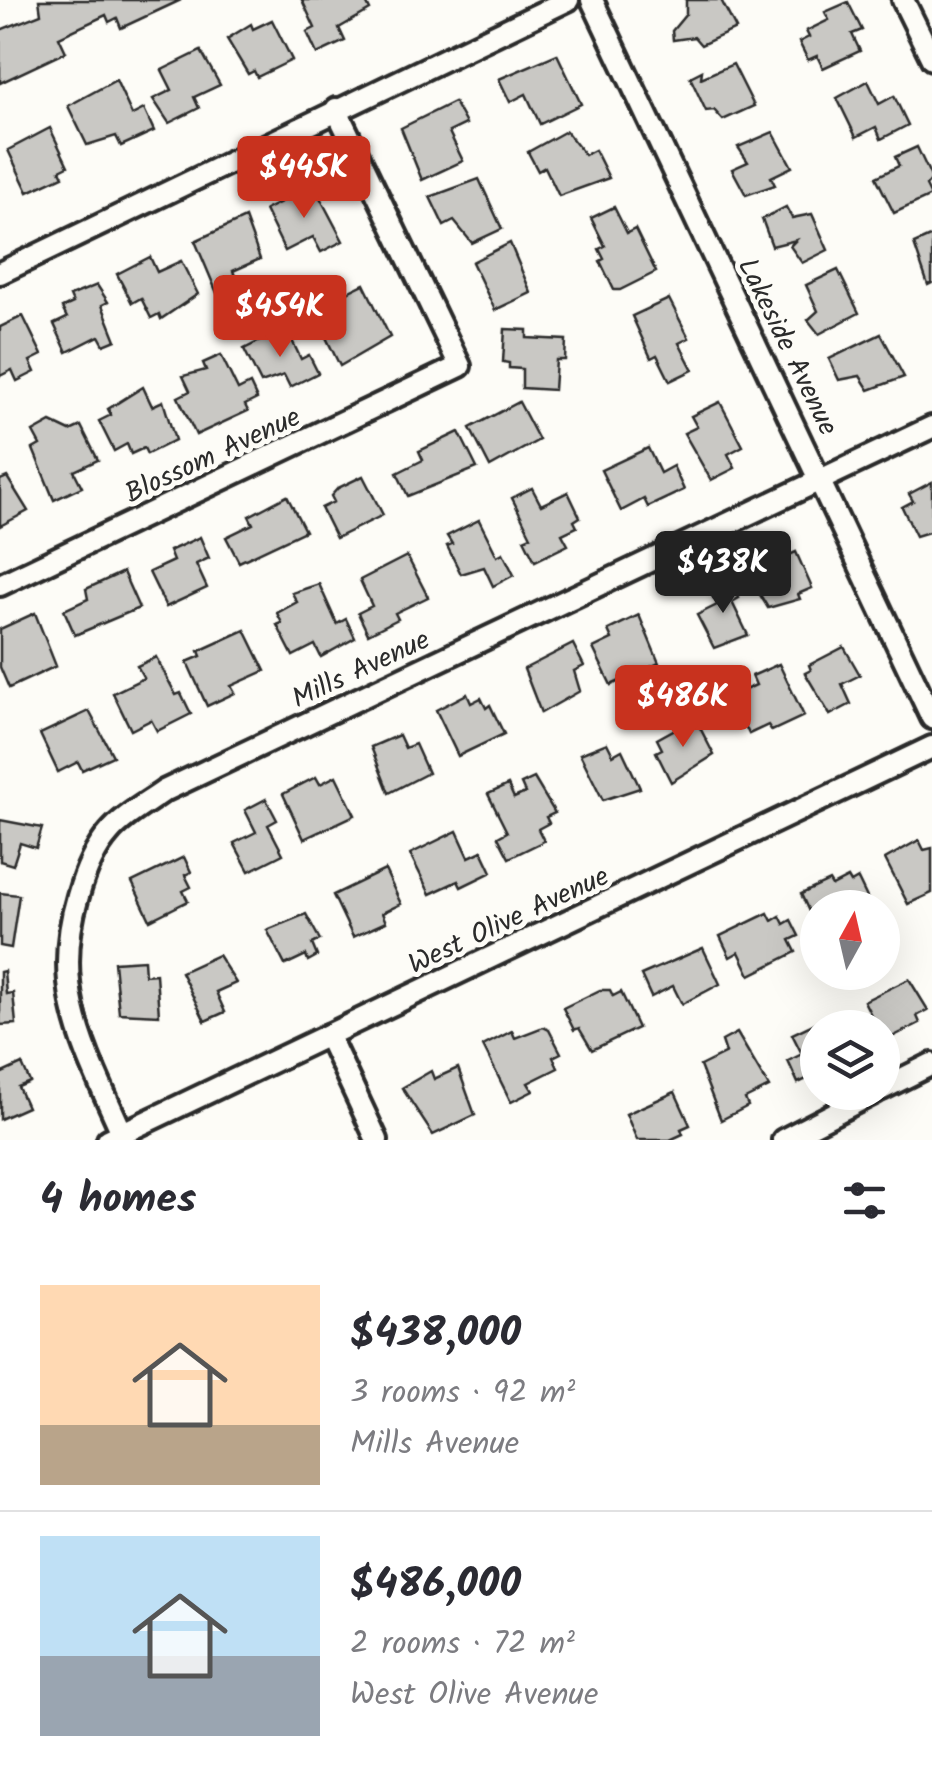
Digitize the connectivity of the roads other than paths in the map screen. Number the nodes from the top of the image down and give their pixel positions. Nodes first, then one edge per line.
1 (568, 0) edge
2 (592, 0) edge
3 (904, 0) edge
4 (932, 59) edge
5 (336, 109) junction
6 (0, 272) edge
7 (932, 427) edge
8 (822, 480) junction
9 (0, 585) edge
10 (932, 718) edge
11 (932, 747) edge
12 (328, 1035) junction
13 (932, 1064) edge
14 (900, 1080) edge
15 (841, 1110) edge
16 (115, 1136) edge
17 (376, 1138) edge
18 (782, 1140) edge

1 - 5 street
2 - 8 street, Lakeside Avenue
3 - 4 street
5 - 6 street
5 - 9 street, Blossom Avenue
7 - 8 street, Mills Avenue
8 - 10 street, Lakeside Avenue
8 - 16 street, Mills Avenue
11 - 12 street, West Olive Avenue
12 - 16 street, West Olive Avenue
12 - 17 street
13 - 14 street
15 - 18 street

